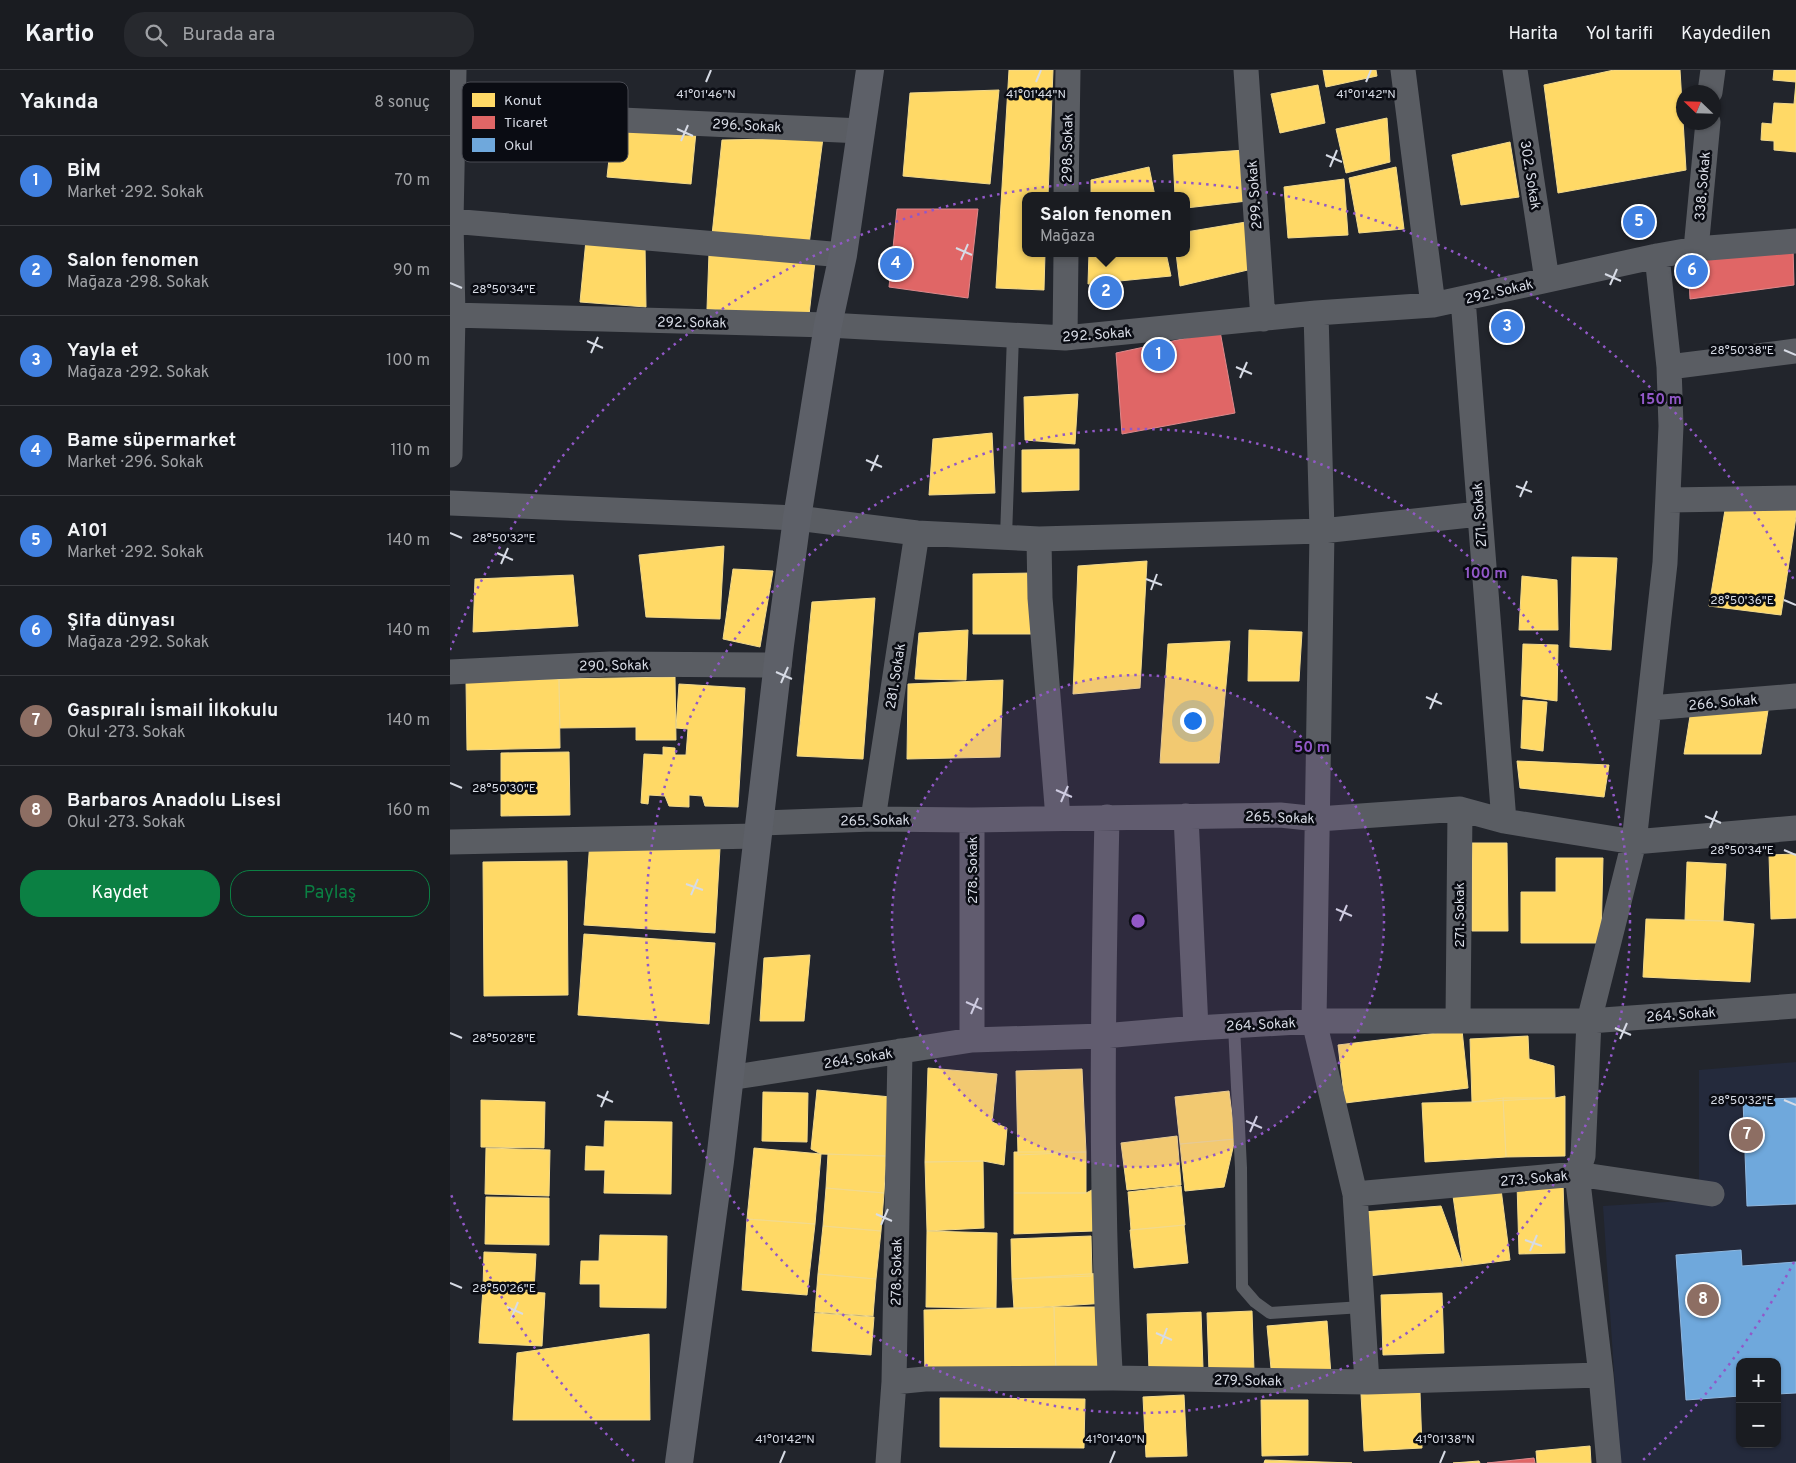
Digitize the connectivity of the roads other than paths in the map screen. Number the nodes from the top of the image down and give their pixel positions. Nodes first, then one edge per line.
1 (454, 70) edge
2 (870, 70) edge
3 (1068, 70) edge
4 (1246, 70) edge
5 (1403, 70) edge
6 (1515, 70) edge
7 (1712, 70) edge
8 (1711, 85) edge
9 (452, 112) edge
10 (628, 120) edge
11 (1707, 130) edge
12 (862, 131) junction
13 (1066, 192) edge
14 (451, 221) edge
15 (1796, 242) edge
16 (1696, 249) junction
17 (843, 255) junction
18 (1657, 256) junction
19 (1066, 257) edge
20 (1547, 280) junction
21 (1463, 299) junction
22 (1433, 306) junction
23 (1316, 314) junction
24 (452, 316) edge
25 (1263, 320) junction
26 (828, 325) junction
27 (1013, 335) junction
28 (1065, 338) junction
29 (1796, 351) edge
30 (1669, 367) junction
31 (450, 455) edge
32 (1796, 498) edge
33 (1668, 500) junction
34 (450, 503) edge
35 (1479, 514) junction
36 (797, 518) junction
37 (1322, 531) junction
38 (917, 533) junction
39 (1006, 538) junction
40 (1039, 539) junction
41 (778, 665) junction
42 (450, 672) edge
43 (1796, 696) edge
44 (1650, 708) junction
45 (1460, 810) junction
46 (1796, 814) edge
47 (1186, 816) junction
48 (1107, 817) junction
49 (1058, 818) junction
50 (872, 819) junction
51 (1318, 819) junction
52 (972, 820) junction
53 (1504, 821) junction
54 (1796, 828) edge
55 (759, 830) junction
56 (450, 842) edge
57 (1634, 842) junction
58 (1796, 1006) edge
59 (1314, 1021) junction
60 (1458, 1021) junction
61 (1589, 1021) junction
62 (1234, 1026) junction
63 (1196, 1028) junction
64 (1103, 1036) junction
65 (972, 1040) junction
66 (900, 1051) junction
67 (729, 1078) junction
68 (1577, 1174) junction
69 (1355, 1194) junction
70 (1712, 1194) dead end
71 (1362, 1307) junction
72 (1601, 1375) junction
73 (1113, 1378) junction
74 (894, 1382) junction
75 (1367, 1382) junction
76 (679, 1463) edge
77 (888, 1463) edge
78 (1609, 1463) edge

1 - 9 street
2 - 12 street
3 - 13 street, 298. Sokak
4 - 25 street, 299. Sokak
5 - 22 street
6 - 20 street, 302. Sokak
7 - 8 street
9 - 14 street
10 - 12 street, 296. Sokak
11 - 16 street, 338. Sokak
12 - 17 street
14 - 17 street
14 - 24 street
15 - 16 street, 292. Sokak
16 - 18 street, 292. Sokak
17 - 26 street
18 - 20 street, 292. Sokak
18 - 30 street
19 - 28 street
20 - 21 street, 292. Sokak
21 - 22 street, 292. Sokak
21 - 35 street, 271. Sokak
22 - 23 street, 292. Sokak
23 - 25 street, 292. Sokak
23 - 37 street
24 - 26 street, 292. Sokak
24 - 31 street
25 - 28 street, 292. Sokak
26 - 27 street, 292. Sokak
26 - 36 street
27 - 28 street, 292. Sokak
27 - 39 lane
29 - 30 street
30 - 33 street
32 - 33 street
33 - 44 street
34 - 36 street
35 - 37 street
35 - 53 street, 271. Sokak
36 - 38 street
36 - 41 street
37 - 40 street
37 - 51 street
38 - 39 street
38 - 50 street, 281. Sokak
39 - 40 street
40 - 49 street
41 - 42 street, 290. Sokak
41 - 55 street
43 - 44 street, 266. Sokak
44 - 57 street
45 - 51 street, 265. Sokak
45 - 53 street, 265. Sokak
45 - 60 street, 271. Sokak
46 - 54 street
47 - 48 street, 265. Sokak
47 - 51 street, 265. Sokak
47 - 63 street
48 - 49 street, 265. Sokak
48 - 64 street
49 - 52 street, 265. Sokak
50 - 52 street, 265. Sokak
50 - 55 street, 265. Sokak
51 - 59 street
52 - 65 street, 278. Sokak
53 - 57 street, 265. Sokak
54 - 57 street, 265. Sokak
55 - 56 street, 265. Sokak
55 - 67 street
57 - 61 street
58 - 61 street, 264. Sokak
59 - 60 street, 264. Sokak
59 - 62 street, 264. Sokak
59 - 69 street
60 - 61 street, 264. Sokak
61 - 68 street
62 - 63 street, 264. Sokak
62 - 71 lane
63 - 64 street, 264. Sokak
64 - 65 street, 264. Sokak
64 - 73 street
65 - 66 street, 264. Sokak
66 - 67 street, 264. Sokak
66 - 74 street, 278. Sokak
67 - 76 street
68 - 69 street, 273. Sokak
68 - 70 street, 273. Sokak
68 - 72 street
69 - 71 street
71 - 75 street
72 - 75 street, 279. Sokak
72 - 78 street
73 - 74 street, 279. Sokak
73 - 75 street, 279. Sokak
74 - 77 street, 278. Sokak

